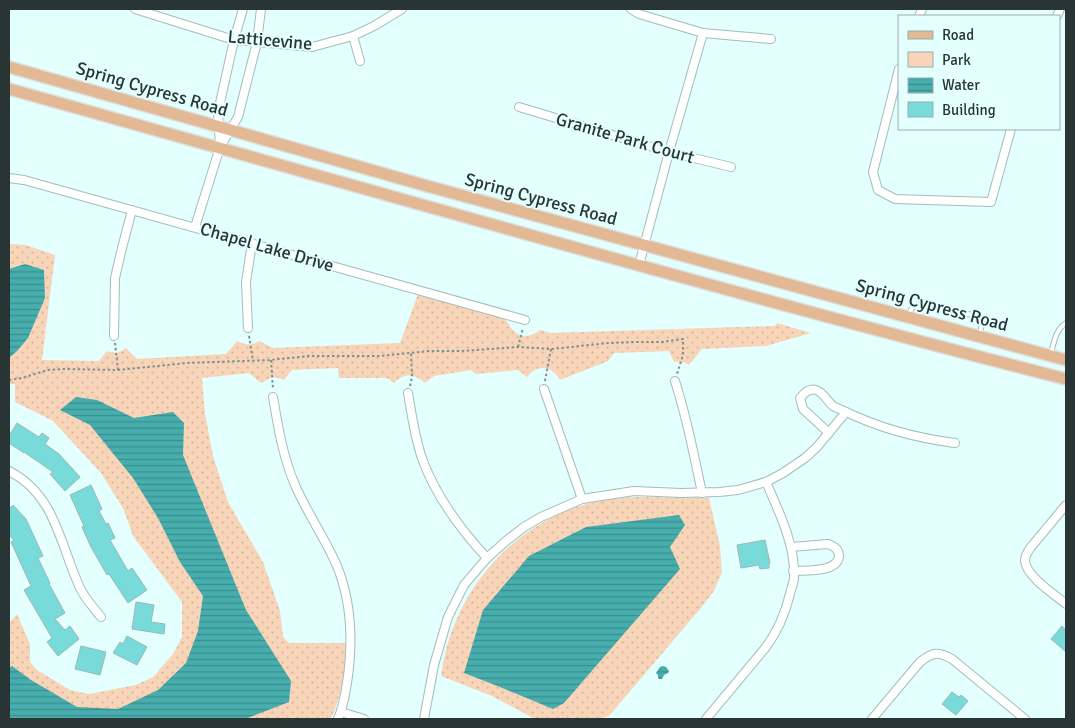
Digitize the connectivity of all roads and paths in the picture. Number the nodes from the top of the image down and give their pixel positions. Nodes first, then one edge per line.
1 (135, 9) edge
2 (244, 9) edge
3 (261, 9) edge
4 (402, 9) edge
5 (631, 9) edge
6 (703, 33) junction
7 (353, 36) junction
8 (771, 39) dead end
9 (234, 40) junction
10 (257, 42) junction
11 (360, 61) dead end
12 (9, 67) edge
13 (898, 73) edge
14 (9, 89) edge
15 (519, 107) dead end
16 (218, 126) junction
17 (230, 130) junction
18 (1011, 130) edge
19 (220, 147) junction
20 (669, 152) junction
21 (731, 168) dead end
22 (9, 178) edge
23 (427, 186) junction
24 (423, 205) junction
25 (132, 210) junction
26 (195, 227) junction
27 (252, 243) junction
28 (645, 245) junction
29 (639, 265) junction
30 (908, 317) junction
31 (525, 320) joint
32 (1066, 323) edge
33 (248, 328) joint
34 (114, 336) joint
35 (980, 337) junction
36 (518, 348) junction
37 (551, 349) junction
38 (412, 352) junction
39 (975, 356) junction
40 (1050, 356) junction
41 (253, 360) junction
42 (271, 360) junction
43 (1066, 360) edge
44 (118, 370) junction
45 (1066, 379) edge
46 (9, 380) edge
47 (675, 381) joint
48 (544, 388) joint
49 (408, 393) joint
50 (273, 397) joint
51 (846, 412) junction
52 (829, 433) junction
53 (955, 444) dead end
54 (9, 472) edge
55 (766, 482) junction
56 (702, 493) junction
57 (582, 499) junction
58 (1066, 506) edge
59 (791, 546) junction
60 (486, 558) junction
61 (793, 571) junction
62 (1066, 604) edge
63 (101, 617) dead end
64 (340, 716) edge
65 (364, 719) edge
66 (424, 719) edge
67 (706, 719) edge
68 (872, 719) edge
69 (1025, 719) edge

1 - 9 street, Latticevine
2 - 9 street
3 - 10 street
4 - 7 street, Latticevine
5 - 6 street
6 - 8 street
6 - 20 street
7 - 10 street, Latticevine
7 - 11 street
9 - 10 street, Latticevine
9 - 16 street
10 - 17 street
12 - 16 main road, Spring Cypress Road
13 - 18 street
14 - 19 main road, Spring Cypress Road
15 - 20 street, Granite Park Court
16 - 17 main road, Spring Cypress Road
16 - 19 street
17 - 19 street
17 - 23 main road, Spring Cypress Road
19 - 24 main road, Spring Cypress Road
19 - 26 street
20 - 21 street, Granite Park Court
20 - 28 street
22 - 25 street, Chapel Lake Drive
23 - 24 main road
23 - 28 main road, Spring Cypress Road
24 - 29 main road, Spring Cypress Road
25 - 26 street, Chapel Lake Drive
25 - 34 street
26 - 27 street, Chapel Lake Drive
27 - 31 street, Chapel Lake Drive
27 - 33 street
28 - 29 street
28 - 30 main road, Spring Cypress Road
29 - 39 main road, Spring Cypress Road
30 - 35 main road, Spring Cypress Road
30 - 35 lane
31 - 36 path
32 - 40 lane
33 - 41 path
34 - 44 path
35 - 39 main road
35 - 40 main road, Spring Cypress Road
36 - 37 path
36 - 38 path
37 - 47 path
37 - 48 path
38 - 42 path
38 - 49 path
39 - 45 main road, Spring Cypress Road
40 - 43 main road, Spring Cypress Road
41 - 42 path
41 - 44 path
42 - 50 path
44 - 46 path
47 - 56 street
48 - 57 street
49 - 60 street
50 - 64 street
51 - 52 street
51 - 52 street
51 - 53 street
52 - 55 street
54 - 63 street
55 - 56 street
55 - 59 street
56 - 57 street
57 - 60 street
58 - 62 street
59 - 61 street
59 - 61 street
60 - 66 street
61 - 67 street
64 - 65 street
68 - 69 street

